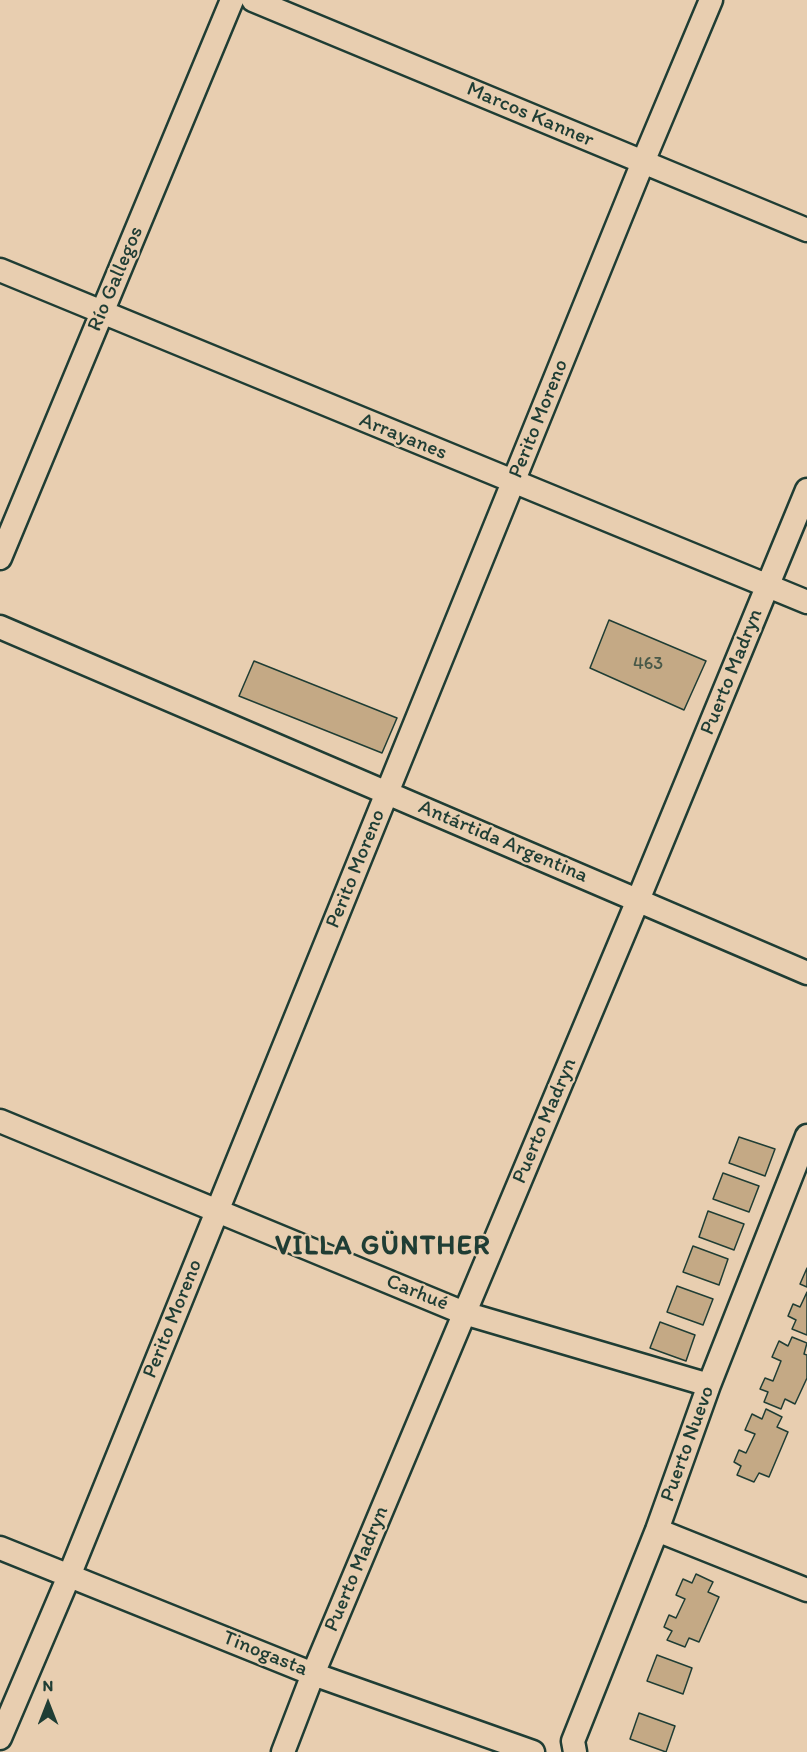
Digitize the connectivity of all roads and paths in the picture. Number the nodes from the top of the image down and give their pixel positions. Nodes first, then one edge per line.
1 (232, 0) edge
2 (253, 0) edge
3 (711, 0) edge
4 (643, 162) junction
5 (807, 230) edge
6 (0, 270) edge
7 (102, 312) junction
8 (513, 482) junction
9 (807, 490) edge
10 (0, 558) edge
11 (767, 586) junction
12 (807, 603) edge
13 (0, 627) edge
14 (387, 793) junction
15 (638, 900) junction
16 (807, 973) edge
17 (0, 1121) edge
18 (807, 1136) edge
19 (217, 1210) junction
20 (464, 1313) junction
21 (709, 1385) junction
22 (657, 1530) junction
23 (0, 1548) edge
24 (69, 1576) junction
25 (807, 1590) edge
26 (314, 1674) junction
27 (0, 1738) edge
28 (283, 1752) edge
29 (532, 1752) edge
30 (575, 1752) edge

1 - 7 street, Río Gallegos
2 - 4 street, Marcos Kanner
3 - 4 street, Perito Moreno
4 - 5 street, Marcos Kanner
4 - 8 street, Perito Moreno
6 - 7 street, Arrayanes
7 - 8 street, Arrayanes
7 - 10 street, Río Gallegos
8 - 11 street, Arrayanes
8 - 14 street, Perito Moreno
9 - 11 street, Puerto Madryn
11 - 12 street, Arrayanes
11 - 15 street, Puerto Madryn
13 - 14 street, Antártida Argentina
14 - 15 street, Antártida Argentina
14 - 19 street, Perito Moreno
15 - 16 street, Antártida Argentina
15 - 20 street, Puerto Madryn
17 - 19 street, Carhué
18 - 21 street, Puerto Nuevo
19 - 20 street, Carhué
19 - 24 street, Perito Moreno
20 - 21 street, Carhué
20 - 26 street, Puerto Madryn
21 - 22 street, Puerto Nuevo
22 - 25 street
22 - 30 street, Puerto Nuevo
23 - 24 street, Tinogasta
24 - 26 street, Tinogasta
24 - 27 street, Perito Moreno
26 - 28 street, Puerto Madryn
26 - 29 street, Tinogasta

